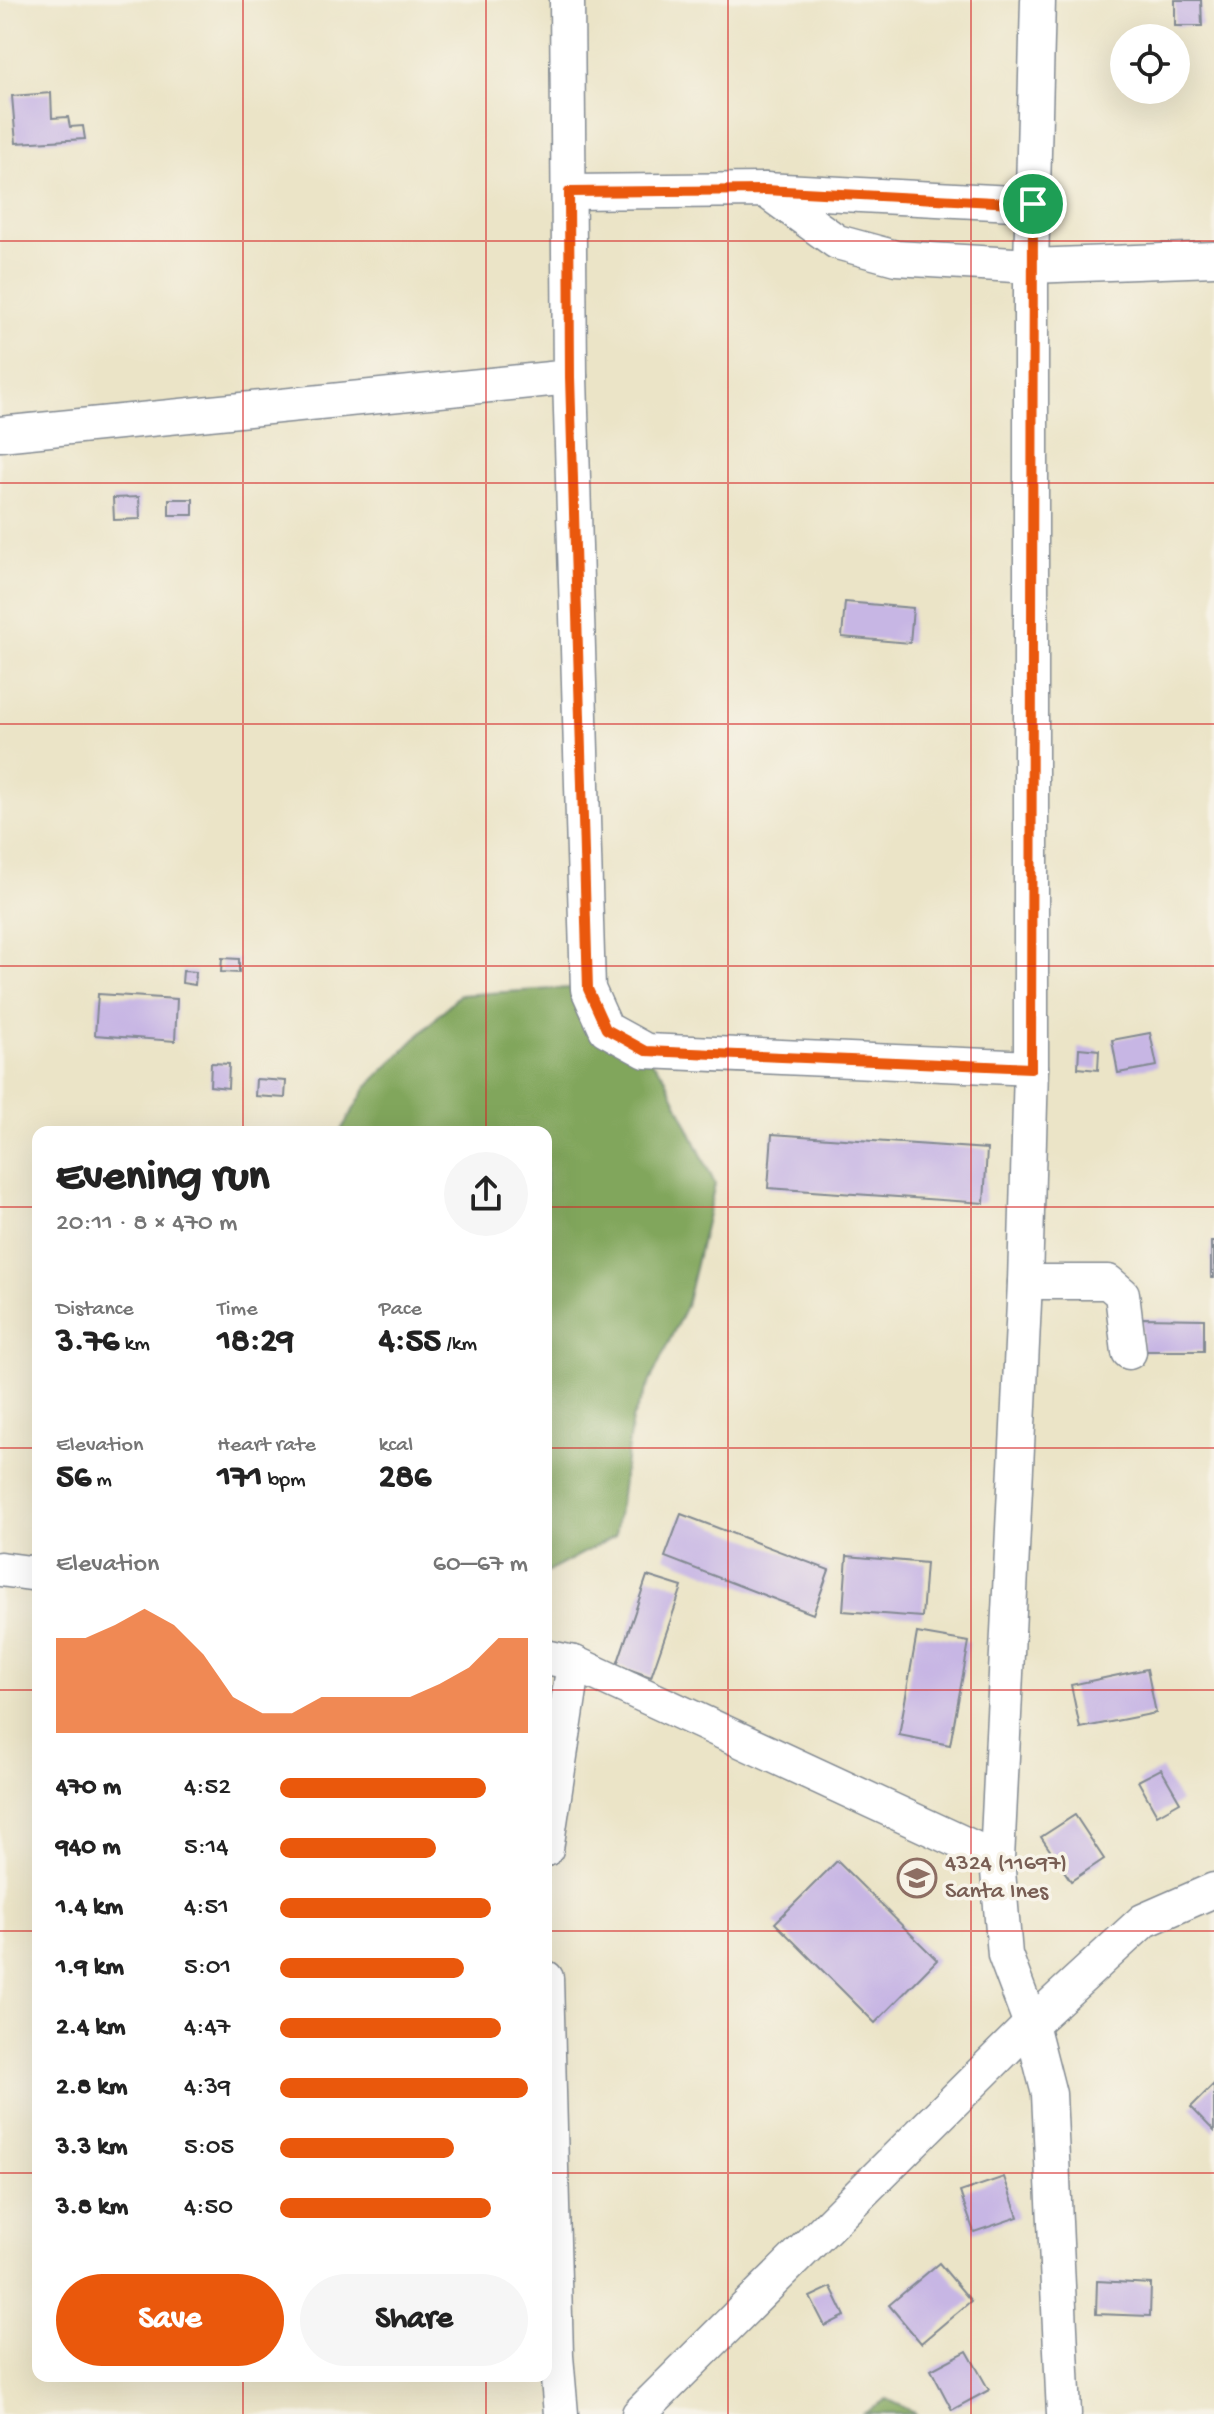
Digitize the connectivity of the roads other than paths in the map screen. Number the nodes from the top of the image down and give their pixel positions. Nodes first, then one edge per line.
1 (567, 0) edge
2 (1038, 0) edge
3 (765, 190) junction
4 (569, 192) junction
5 (1033, 204) junction
6 (1214, 259) edge
7 (1031, 266) junction
8 (570, 377) junction
9 (0, 434) edge
10 (1031, 1068) junction
11 (1025, 1282) junction
12 (1129, 1352) dead end
13 (0, 1569) edge
14 (32, 1573) edge
15 (560, 1660) edge
16 (552, 1768) edge
17 (997, 1859) junction
18 (1214, 1890) edge
19 (1031, 2024) junction
20 (552, 2205) edge
21 (561, 2414) edge
22 (639, 2414) edge
23 (1064, 2414) edge

1 - 4 street
2 - 5 street
3 - 4 street
3 - 5 street
3 - 7 street
4 - 8 street
5 - 7 street
6 - 7 street
7 - 10 street
8 - 9 street
8 - 10 street
10 - 11 street
11 - 12 street
11 - 17 street
13 - 14 street
15 - 16 street
15 - 17 street
17 - 19 street
18 - 19 street
19 - 22 street
19 - 23 street
20 - 21 street

